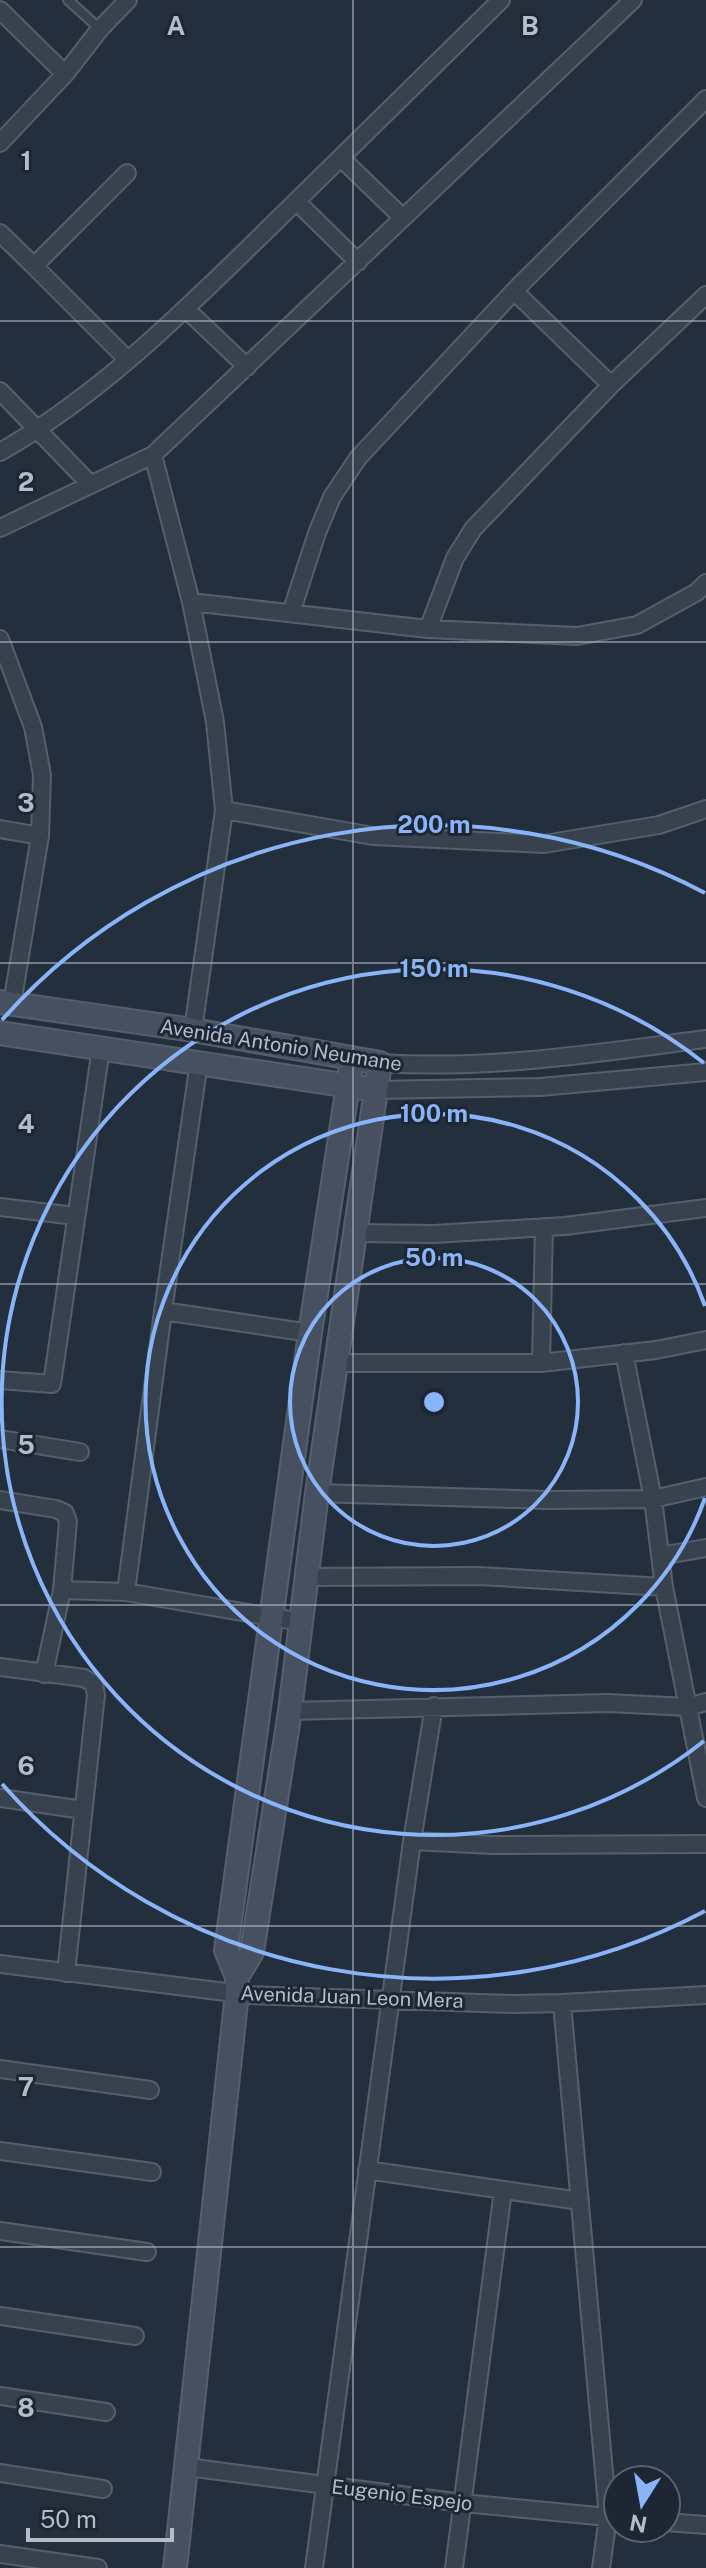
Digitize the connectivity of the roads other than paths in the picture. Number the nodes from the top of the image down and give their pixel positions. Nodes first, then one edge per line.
1 (68, 0) edge
2 (128, 0) edge
3 (501, 0) edge
4 (633, 0) edge
5 (0, 10) edge
6 (100, 29) junction
7 (65, 74) junction
8 (706, 99) edge
9 (0, 143) edge
10 (341, 158) junction
11 (127, 173) dead end
12 (296, 201) junction
13 (403, 218) junction
14 (0, 233) edge
15 (358, 262) junction
16 (34, 266) junction
17 (514, 291) junction
18 (706, 295) edge
19 (186, 309) junction
20 (128, 360) junction
21 (247, 367) junction
22 (611, 385) junction
23 (0, 391) edge
24 (36, 431) junction
25 (0, 452) edge
26 (153, 455) junction
27 (91, 485) junction
28 (0, 528) edge
29 (706, 583) edge
30 (191, 602) junction
31 (291, 613) junction
32 (428, 629) junction
33 (0, 639) edge
34 (706, 809) edge
35 (224, 810) junction
36 (0, 829) edge
37 (40, 836) junction
38 (6, 1003) edge
39 (193, 1030) junction
40 (1, 1037) edge
41 (706, 1039) edge
42 (101, 1048) junction
43 (352, 1059) junction
44 (199, 1062) junction
45 (380, 1063) junction
46 (706, 1072) edge
47 (349, 1085) junction
48 (375, 1090) junction
49 (0, 1207) edge
50 (706, 1208) edge
51 (75, 1216) junction
52 (544, 1227) junction
53 (356, 1233) junction
54 (163, 1311) junction
55 (310, 1333) junction
56 (706, 1340) edge
57 (624, 1353) junction
58 (337, 1363) junction
59 (541, 1363) junction
60 (0, 1380) edge
61 (0, 1439) edge
62 (80, 1452) dead end
63 (706, 1487) edge
64 (317, 1493) junction
65 (653, 1499) junction
66 (0, 1500) edge
67 (706, 1548) edge
68 (660, 1556) junction
69 (307, 1577) junction
70 (664, 1587) junction
71 (62, 1590) junction
72 (126, 1592) junction
73 (270, 1617) junction
74 (301, 1622) junction
75 (0, 1667) edge
76 (44, 1674) junction
77 (706, 1702) edge
78 (434, 1706) junction
79 (688, 1707) junction
80 (290, 1711) junction
81 (0, 1798) edge
82 (706, 1798) edge
83 (83, 1810) junction
84 (412, 1841) junction
85 (706, 1844) edge
86 (0, 1964) edge
87 (66, 1973) junction
88 (237, 1985) junction
89 (706, 1995) edge
90 (392, 1999) junction
91 (562, 2003) junction
92 (0, 2069) edge
93 (150, 2090) dead end
94 (0, 2151) edge
95 (367, 2170) junction
96 (152, 2172) dead end
97 (503, 2190) junction
98 (580, 2201) junction
99 (0, 2231) edge
100 (147, 2252) dead end
101 (0, 2316) edge
102 (135, 2336) dead end
103 (0, 2396) edge
104 (106, 2412) dead end
105 (607, 2464) edge
106 (187, 2467) junction
107 (0, 2473) edge
108 (325, 2486) junction
109 (103, 2489) dead end
110 (463, 2503) junction
111 (602, 2517) edge
112 (682, 2523) edge
113 (706, 2525) edge
114 (607, 2544) edge
115 (0, 2554) edge
116 (98, 2568) edge
117 (175, 2568) edge
118 (314, 2568) edge
119 (454, 2568) edge
120 (601, 2568) edge

1 - 6 lane
2 - 6 street
3 - 10 street
4 - 13 street
5 - 7 street
6 - 7 street
7 - 9 street
8 - 17 street
10 - 12 street
10 - 13 street
11 - 16 street
12 - 15 street
12 - 19 street
13 - 15 street
14 - 16 street
15 - 21 street
16 - 20 street
17 - 22 street
17 - 31 street
18 - 22 street
19 - 20 street
19 - 21 street
20 - 24 street
21 - 26 street
22 - 32 street
23 - 24 street
24 - 25 street
24 - 27 street
26 - 27 street
26 - 30 street
27 - 28 street
29 - 32 street
30 - 31 street
30 - 35 street
31 - 32 street
33 - 37 street
34 - 35 street
35 - 39 street
36 - 37 street
37 - 38 street
38 - 39 street, Avenida Antonio Neumane
39 - 43 street, Avenida Antonio Neumane
40 - 42 street, Avenida Antonio Neumane
41 - 45 street, Avenida Antonio Neumane
42 - 44 street, Avenida Antonio Neumane
42 - 51 street
43 - 45 street, Avenida Antonio Neumane
43 - 47 street
44 - 47 street, Avenida Antonio Neumane
44 - 54 street
45 - 48 street
46 - 48 street, Avenida Antonio Neumane
47 - 48 street, Avenida Antonio Neumane
47 - 55 street
48 - 53 street
49 - 51 street
50 - 52 street
51 - 60 street
52 - 53 street
52 - 59 street
53 - 58 street
54 - 55 street
54 - 72 street
55 - 73 street
56 - 57 street
57 - 59 street
57 - 65 street
58 - 59 street
58 - 64 street
61 - 62 street
63 - 65 street
64 - 65 street
64 - 69 street
65 - 68 street
66 - 71 street
67 - 68 street
68 - 70 street
69 - 70 street
69 - 74 street
70 - 79 street
71 - 72 street
71 - 76 street
72 - 73 street
73 - 74 street
73 - 88 street
74 - 80 street
75 - 76 street
76 - 83 street
77 - 79 street
78 - 79 street
78 - 80 street
78 - 84 street
79 - 82 street
80 - 88 street
81 - 83 street
83 - 87 street
84 - 85 street
84 - 90 street
86 - 87 street, Avenida Juan Leon Mera
87 - 88 street, Avenida Juan Leon Mera
88 - 90 street, Avenida Juan Leon Mera
88 - 106 street
89 - 91 street, Avenida Juan Leon Mera
90 - 91 street, Avenida Juan Leon Mera
90 - 95 street
91 - 98 street
92 - 93 street
94 - 96 street
95 - 97 street
95 - 108 street
97 - 98 street
97 - 110 street
98 - 105 street
99 - 100 street
101 - 102 street
103 - 104 street
106 - 108 street, Eugenio Espejo
106 - 117 street
107 - 109 street
108 - 110 street, Eugenio Espejo
108 - 118 street
110 - 111 street, Eugenio Espejo
110 - 119 street
112 - 113 street
114 - 120 street
115 - 116 street

